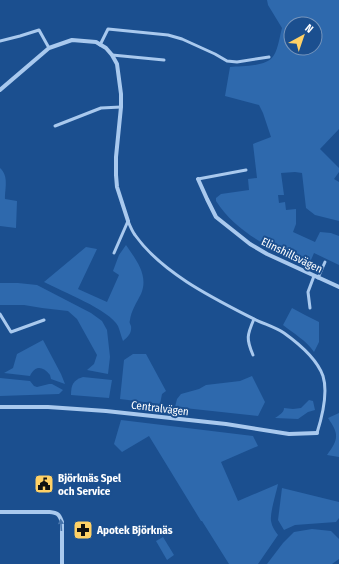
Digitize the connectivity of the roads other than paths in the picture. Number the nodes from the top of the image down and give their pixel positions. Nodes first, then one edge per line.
1 (0, 40) edge
2 (100, 45) junction
3 (49, 48) junction
4 (112, 55) junction
5 (269, 57) dead end
6 (164, 60) dead end
7 (0, 90) edge
8 (121, 107) junction
9 (54, 126) dead end
10 (246, 170) dead end
11 (198, 179) joint
12 (128, 221) junction
13 (114, 253) dead end
14 (325, 262) dead end
15 (316, 277) junction
16 (339, 287) edge
17 (310, 308) dead end
18 (0, 314) edge
19 (254, 319) junction
20 (44, 320) dead end
21 (254, 355) dead end
22 (0, 407) edge
23 (317, 433) joint
24 (0, 512) edge
25 (62, 564) edge

1 - 3 lane
2 - 3 street
2 - 4 street
2 - 5 lane
3 - 7 street
4 - 6 lane
4 - 8 street
8 - 9 lane
8 - 12 street
10 - 11 lane
11 - 15 street, Elinshillsvägen
12 - 13 lane
12 - 19 lane
14 - 15 lane
15 - 16 street, Elinshillsvägen
15 - 17 lane
18 - 20 lane
19 - 21 lane
19 - 23 lane
22 - 23 street, Centralvägen
25 -> 24 street

